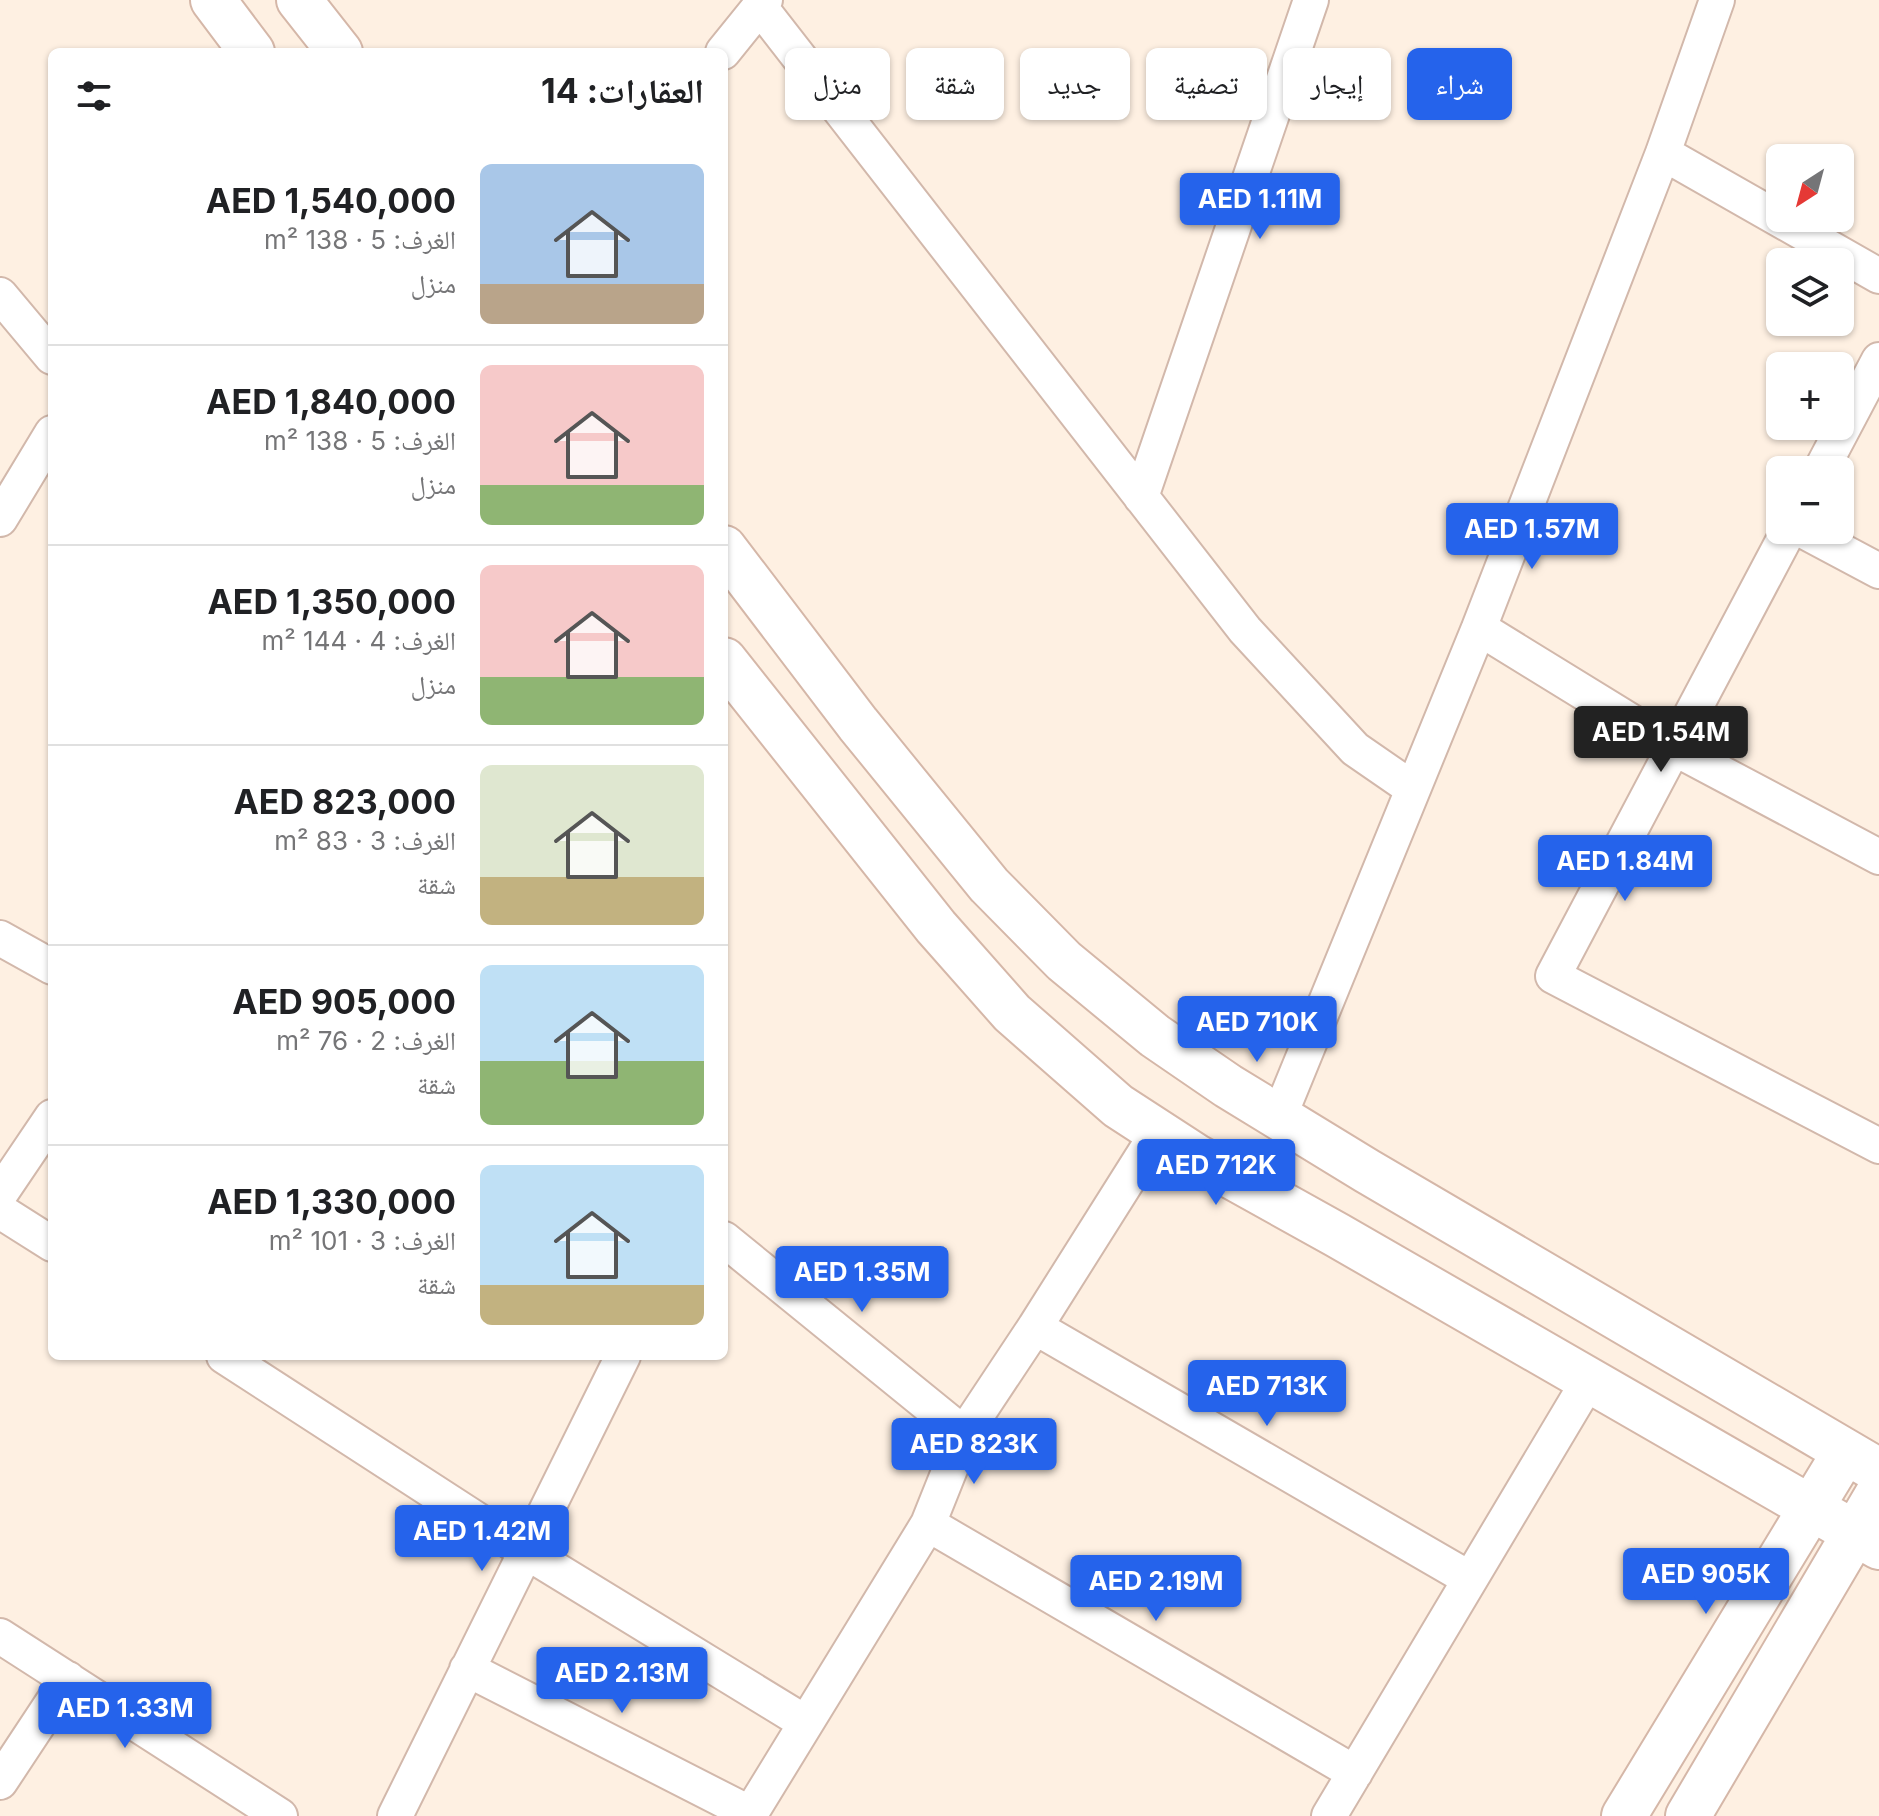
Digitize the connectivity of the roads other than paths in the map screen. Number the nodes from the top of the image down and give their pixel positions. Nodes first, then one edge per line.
1 (213, 0) edge
2 (1311, 0) edge
3 (1717, 0) edge
4 (762, 3) edge
5 (309, 4) edge
6 (249, 48) edge
7 (337, 48) edge
8 (726, 48) edge
9 (1663, 153) junction
10 (1879, 276) edge
11 (0, 295) edge
12 (48, 352) edge
13 (1879, 360) edge
14 (48, 440) edge
15 (1828, 456) edge
16 (1141, 497) junction
17 (0, 519) edge
18 (1782, 544) edge
19 (1828, 544) edge
20 (728, 553) edge
21 (1879, 571) edge
22 (1479, 628) junction
23 (728, 665) edge
24 (1674, 748) junction
25 (1413, 789) junction
26 (1879, 857) edge
27 (0, 938) edge
28 (48, 965) edge
29 (1279, 1117) junction
30 (48, 1123) edge
31 (1158, 1132) junction
32 (1879, 1146) edge
33 (0, 1194) edge
34 (0, 1211) edge
35 (48, 1241) edge
36 (728, 1242) edge
37 (1035, 1327) junction
38 (230, 1360) edge
39 (621, 1360) edge
40 (1589, 1380) junction
41 (964, 1434) junction
42 (1862, 1462) edge
43 (1879, 1492) edge
44 (1812, 1508) junction
45 (928, 1524) junction
46 (1867, 1540) edge
47 (525, 1551) junction
48 (1470, 1579) junction
49 (0, 1636) edge
50 (467, 1669) junction
51 (68, 1679) junction
52 (806, 1723) junction
53 (1355, 1773) junction
54 (0, 1782) edge
55 (750, 1815) edge
56 (280, 1816) edge
57 (395, 1816) edge
58 (1329, 1816) edge
59 (1624, 1816) edge
60 (1688, 1816) edge

1 - 6 street
2 - 16 street
3 - 9 street
4 - 8 street
4 - 16 street
5 - 7 street
9 - 10 street
9 - 22 street
11 - 12 street
13 - 15 street
14 - 17 street
16 - 25 street
18 - 24 street
19 - 21 street
20 - 29 street
22 - 24 street
22 - 25 street
23 - 31 street
24 - 26 street
24 - 32 street
25 - 29 street
27 - 28 street
29 - 42 street
30 - 33 street
31 - 37 street
31 - 40 street
34 - 35 street
36 - 41 street
37 - 41 street
37 - 48 street
38 - 47 street
39 - 47 street
40 - 44 street
40 - 48 street
41 - 45 street
42 - 44 street
43 - 46 street
44 - 46 street
44 - 59 street
45 - 52 street
45 - 53 street
46 - 60 street
47 - 50 street
47 - 52 street
48 - 53 street
49 - 51 street
50 - 55 street
50 - 57 street
51 - 54 street
51 - 56 street
52 - 55 street
53 - 58 street

